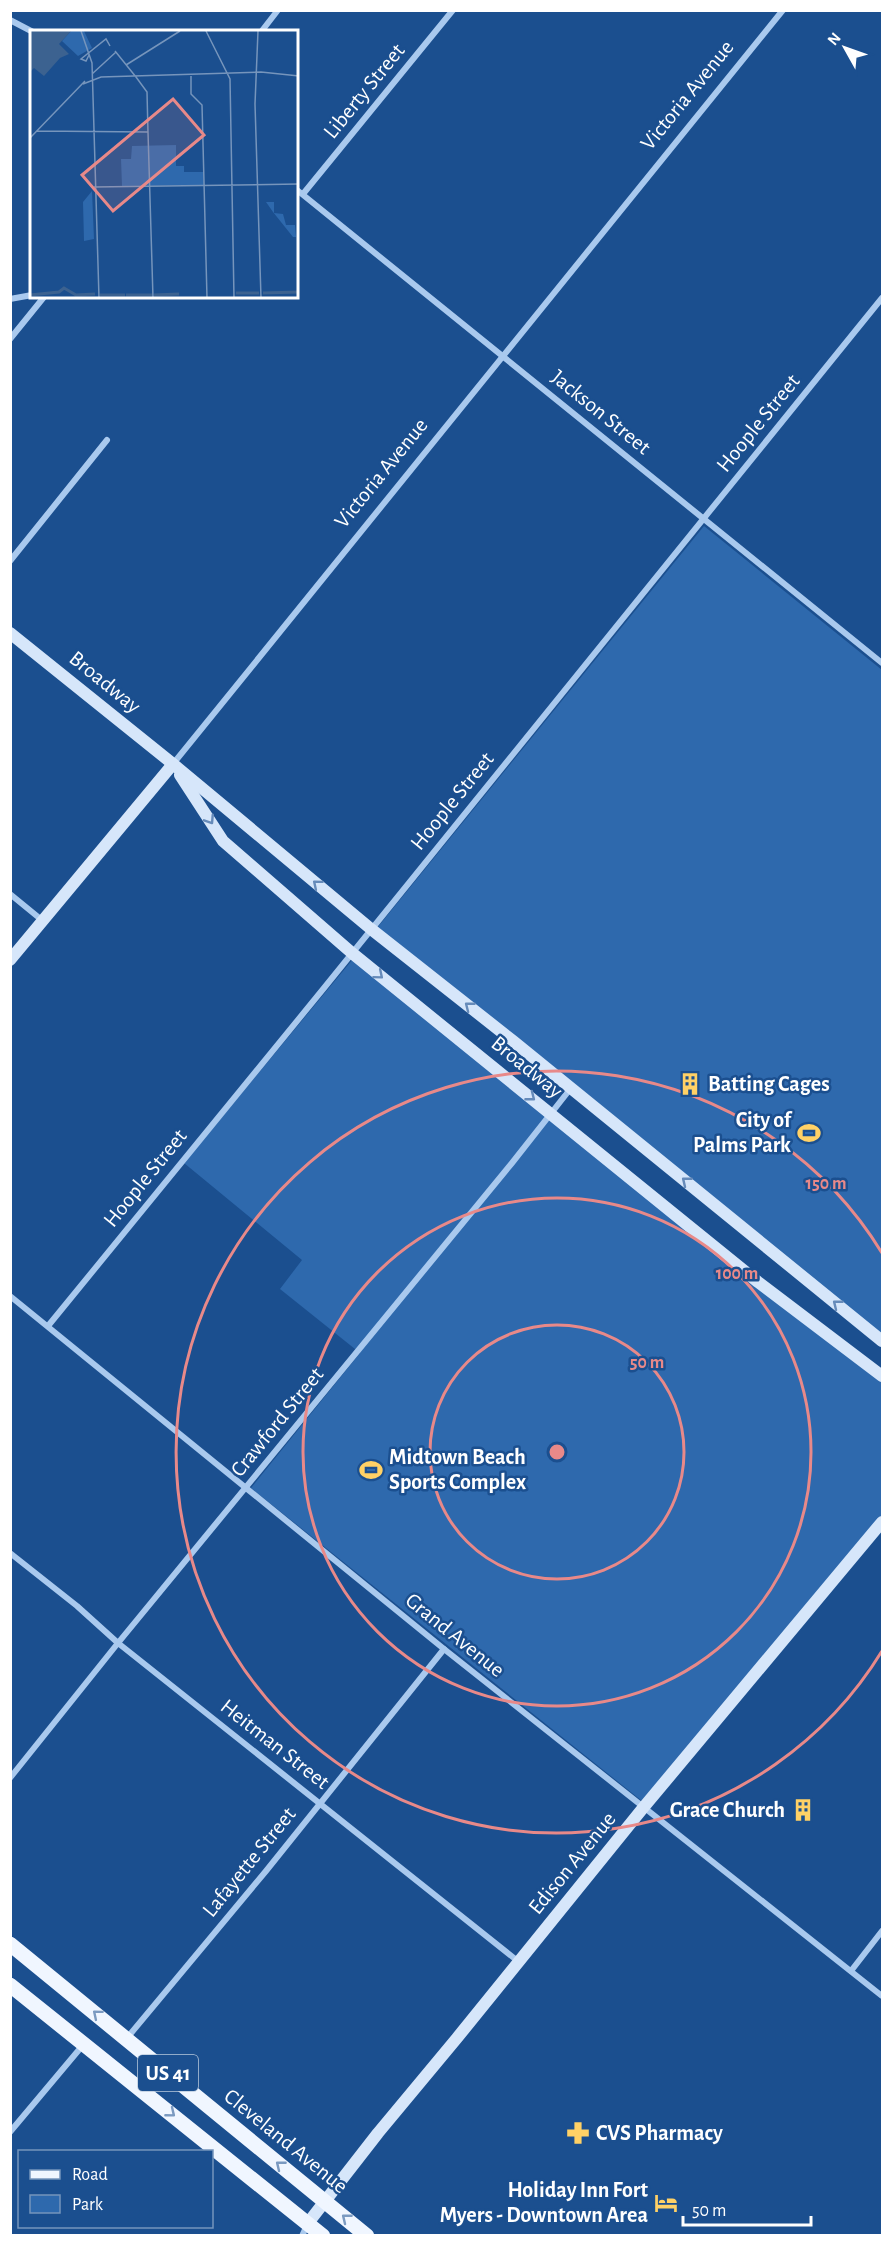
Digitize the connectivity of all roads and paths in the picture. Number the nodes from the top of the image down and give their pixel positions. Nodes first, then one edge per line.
1 (278, 10) edge
2 (453, 10) edge
3 (783, 10) edge
4 (10, 20) edge
5 (30, 30) edge
6 (263, 30) edge
7 (298, 191) edge
8 (303, 194) junction
9 (30, 295) edge
10 (43, 298) edge
11 (882, 298) edge
12 (10, 299) edge
13 (10, 339) edge
14 (502, 356) junction
15 (107, 440) dead end
16 (704, 519) junction
17 (10, 561) edge
18 (10, 633) edge
19 (882, 663) edge
20 (173, 764) junction
21 (10, 894) edge
22 (43, 921) junction
23 (371, 929) junction
24 (352, 953) junction
25 (10, 960) edge
26 (571, 1088) junction
27 (551, 1113) junction
28 (10, 1296) edge
29 (48, 1326) junction
30 (882, 1341) edge
31 (882, 1376) edge
32 (247, 1488) junction
33 (882, 1521) edge
34 (10, 1553) edge
35 (118, 1643) junction
36 (444, 1650) junction
37 (10, 1778) edge
38 (320, 1802) junction
39 (643, 1808) junction
40 (882, 1931) edge
41 (10, 1944) edge
42 (519, 1962) junction
43 (850, 1971) junction
44 (10, 1984) edge
45 (882, 1996) edge
46 (126, 2039) junction
47 (84, 2043) junction
48 (10, 2132) edge
49 (211, 2150) edge
50 (213, 2151) edge
51 (325, 2201) junction
52 (308, 2231) edge
53 (323, 2235) edge
54 (367, 2235) edge

1 - 6 street
2 - 8 street, Liberty Street
3 - 14 street, Victoria Avenue
4 - 5 street
7 - 8 street, Jackson Street
8 - 14 street, Jackson Street
9 - 12 street
10 - 13 street
11 - 16 street, Hoople Street
14 - 16 street, Jackson Street
14 - 20 street, Victoria Avenue
15 - 17 street
16 - 19 street, Jackson Street
16 - 23 street, Hoople Street
18 - 20 street, Broadway
20 - 22 street, Victoria Avenue
23 -> 20 street, Broadway
20 -> 24 street, Broadway
21 - 22 street
22 - 25 street, Victoria Avenue
23 - 24 street, Hoople Street
26 -> 23 street, Broadway
24 -> 27 street, Broadway
24 - 29 street, Hoople Street
26 - 27 street, Crawford Street
30 -> 26 street, Broadway
27 - 31 street, Broadway
27 - 32 street, Crawford Street
28 - 29 street, Grand Avenue
29 - 32 street, Grand Avenue
32 - 35 street, Crawford Street
32 - 36 street, Grand Avenue
33 - 39 street, Edison Avenue
34 - 35 street, Heitman Street
35 - 37 street, Crawford Street
35 - 38 street, Heitman Street
36 - 38 street, Lafayette Street
36 - 39 street, Grand Avenue
38 - 42 street, Heitman Street
38 - 46 street, Lafayette Street
39 - 42 street, Edison Avenue
39 - 43 street, Grand Avenue
40 - 43 street
46 -> 41 main road, Cleveland Avenue / US 41
42 - 51 street, Edison Avenue
43 - 45 street, Grand Avenue
44 - 47 main road, US 41
51 -> 46 main road, Cleveland Avenue / US 41
47 - 48 street
47 -> 49 main road, US 41
50 -> 52 main road, US 41
51 - 52 street, Edison Avenue
54 -> 51 main road, Cleveland Avenue / US 41
52 - 53 main road, US 41

